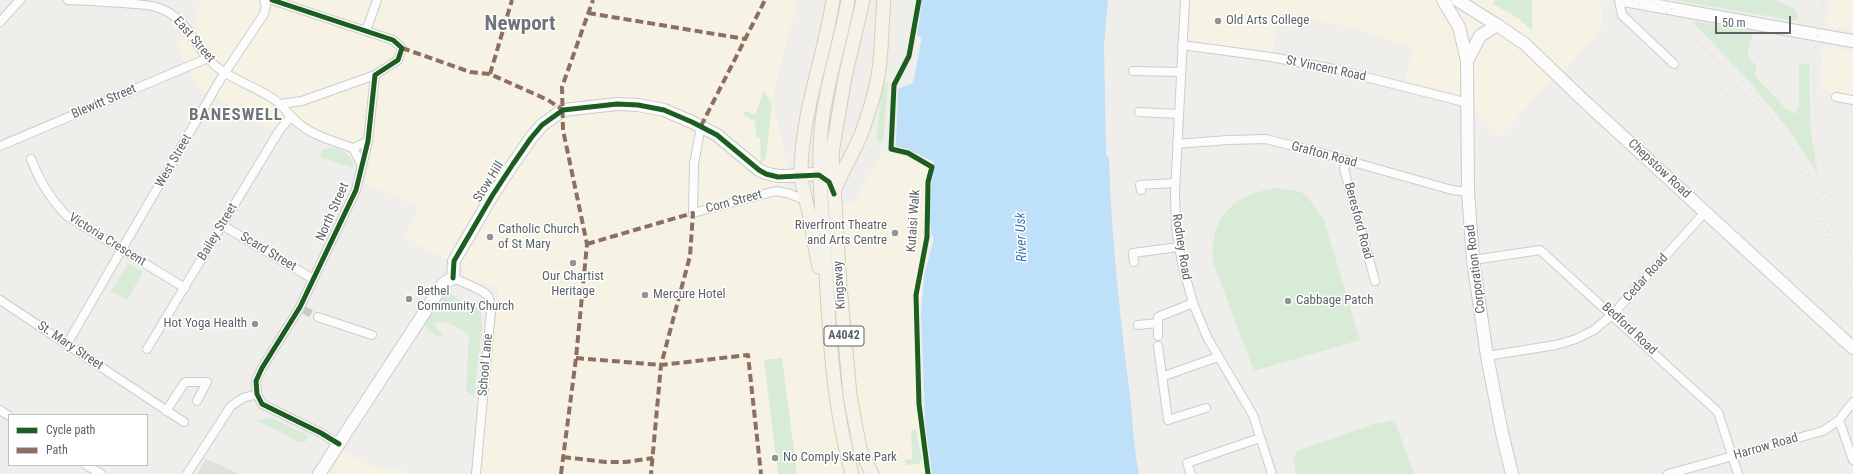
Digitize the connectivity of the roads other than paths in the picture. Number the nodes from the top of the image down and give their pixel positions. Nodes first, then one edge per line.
1 (20, 0) edge
2 (68, 0) edge
3 (264, 0) edge
4 (272, 0) edge
5 (377, 0) edge
6 (833, 0) edge
7 (848, 0) edge
8 (863, 0) edge
9 (884, 0) edge
10 (1186, 0) edge
11 (1443, 0) edge
12 (1457, 0) edge
13 (1619, 0) edge
14 (1624, 0) edge
15 (0, 22) edge
16 (1497, 25) junction
17 (366, 31) junction
18 (1853, 41) edge
19 (1182, 45) junction
20 (208, 58) junction
21 (1467, 61) junction
22 (1674, 64) dead end
23 (1132, 71) dead end
24 (225, 72) junction
25 (1180, 72) junction
26 (375, 75) junction
27 (1836, 97) dead end
28 (1853, 100) edge
29 (1468, 103) junction
30 (281, 104) junction
31 (1139, 112) dead end
32 (1178, 114) junction
33 (291, 116) junction
34 (702, 126) junction
35 (368, 141) junction
36 (1177, 144) junction
37 (0, 146) edge
38 (353, 148) junction
39 (802, 156) junction
40 (31, 159) dead end
41 (1347, 161) junction
42 (362, 166) junction
43 (801, 175) junction
44 (820, 175) junction
45 (782, 177) junction
46 (1175, 183) junction
47 (1141, 190) dead end
48 (776, 191) junction
49 (1468, 192) junction
50 (834, 194) junction
51 (805, 200) junction
52 (1705, 212) junction
53 (222, 225) junction
54 (1179, 247) junction
55 (123, 250) junction
56 (1473, 260) junction
57 (1134, 262) dead end
58 (453, 278) junction
59 (313, 279) junction
60 (1375, 281) dead end
61 (185, 288) junction
62 (0, 300) edge
63 (1193, 303) junction
64 (1613, 314) junction
65 (318, 317) tunnel mouth
66 (1157, 323) junction
67 (829, 324) junction
68 (1138, 325) dead end
69 (372, 336) dead end
70 (1158, 336) dead end
71 (67, 344) junction
72 (1158, 346) dead end
73 (1853, 348) edge
74 (147, 349) dead end
75 (1487, 356) junction
76 (1218, 357) junction
77 (1164, 376) junction
78 (256, 394) junction
79 (197, 400) dead end
80 (1853, 402) edge
81 (1206, 408) dead end
82 (166, 411) junction
83 (1839, 420) junction
84 (184, 422) dead end
85 (1260, 438) junction
86 (339, 444) junction
87 (1732, 457) junction
88 (1853, 460) edge
89 (88, 466) edge
90 (100, 474) edge
91 (187, 474) edge
92 (319, 474) edge
93 (476, 474) edge
94 (852, 474) edge
95 (872, 474) edge
96 (1191, 474) edge
97 (1272, 474) edge
98 (1512, 474) edge
99 (1668, 474) edge
100 (1738, 474) edge

1 - 15 street
2 - 20 street, East Street
3 - 24 street, West Street
4 - 17 street
5 - 17 street
6 - 39 main road, A4042
7 - 44 main road, Kingsway / A4042
8 - 50 main road, Kingsway / A4042
9 - 50 main road, A4042
10 - 19 street, Rodney Road
11 - 21 street, Corporation Road
12 - 16 street, Chepstow Road
13 - 22 street
14 - 18 street
16 - 21 street
16 - 52 street, Chepstow Road
17 - 26 street
19 - 25 street, Rodney Road
19 - 29 street, St Vincent Road
20 - 24 street, East Street
20 - 37 street, Blewitt Street
21 - 29 street, Corporation Road
23 - 25 street
24 - 30 street, East Street
24 - 55 street, West Street
25 - 32 street, Rodney Road
26 - 30 street
26 - 35 street, North Street
27 - 28 street
29 - 49 street, Corporation Road
30 - 33 street, East Street
31 - 32 street
32 - 36 street, Rodney Road
33 - 38 street, East Street
33 - 53 street, Bailey Street
34 - 45 street
34 - 48 street, Corn Street
34 - 58 street, Stow Hill
35 - 38 street
35 - 42 street, North Street
36 - 41 street, Grafton Road
36 - 46 street, Rodney Road
38 - 42 street
39 - 43 main road, A4042
39 - 45 street
40 - 55 street, Victoria Crescent
41 - 49 street, Grafton Road
41 - 60 street, Beresford Road
42 - 59 street, North Street
43 - 44 street
43 - 45 street
43 - 51 main road, A4042
44 - 50 street
44 - 67 main road, Kingsway / A4042
45 - 48 street, Corn Street
46 - 47 street
46 - 54 street, Rodney Road
48 - 51 street, Corn Street
49 - 56 street, Corporation Road
50 - 95 main road, Kingsway / A4042
51 - 67 main road, A4042
52 - 64 street, Cedar Road
52 - 73 street, Chepstow Road
53 - 59 street, Scard Street
53 - 61 street, Bailey Street
54 - 57 street
54 - 63 street, Rodney Road
55 - 61 street, Victoria Crescent
55 - 71 street, West Street
56 - 64 street, Bedford Road
56 - 75 street, Corporation Road
58 - 86 street
58 - 93 street, School Lane
59 - 78 street, North Street
61 - 74 street, Bailey Street
62 - 71 street, St. Mary Street
63 - 66 street
63 - 76 street, Rodney Road
64 - 75 street, Cedar Road
64 - 87 street, Bedford Road
65 - 69 street
66 - 68 street
66 - 70 street
67 - 94 main road, Kingsway / A4042
71 - 82 street, St. Mary Street
72 - 77 street
75 - 98 street, Corporation Road
76 - 77 street
76 - 85 street, Rodney Road
77 - 81 street
78 - 86 street
78 - 91 street
79 - 82 street
80 - 83 street, Harrow Road
82 - 84 street, St. Mary Street
83 - 87 street, Harrow Road
83 - 88 street
85 - 96 street
85 - 97 street, Rodney Road
86 - 92 street
87 - 99 street, Harrow Road
87 - 100 street, Bedford Road
89 - 90 street

